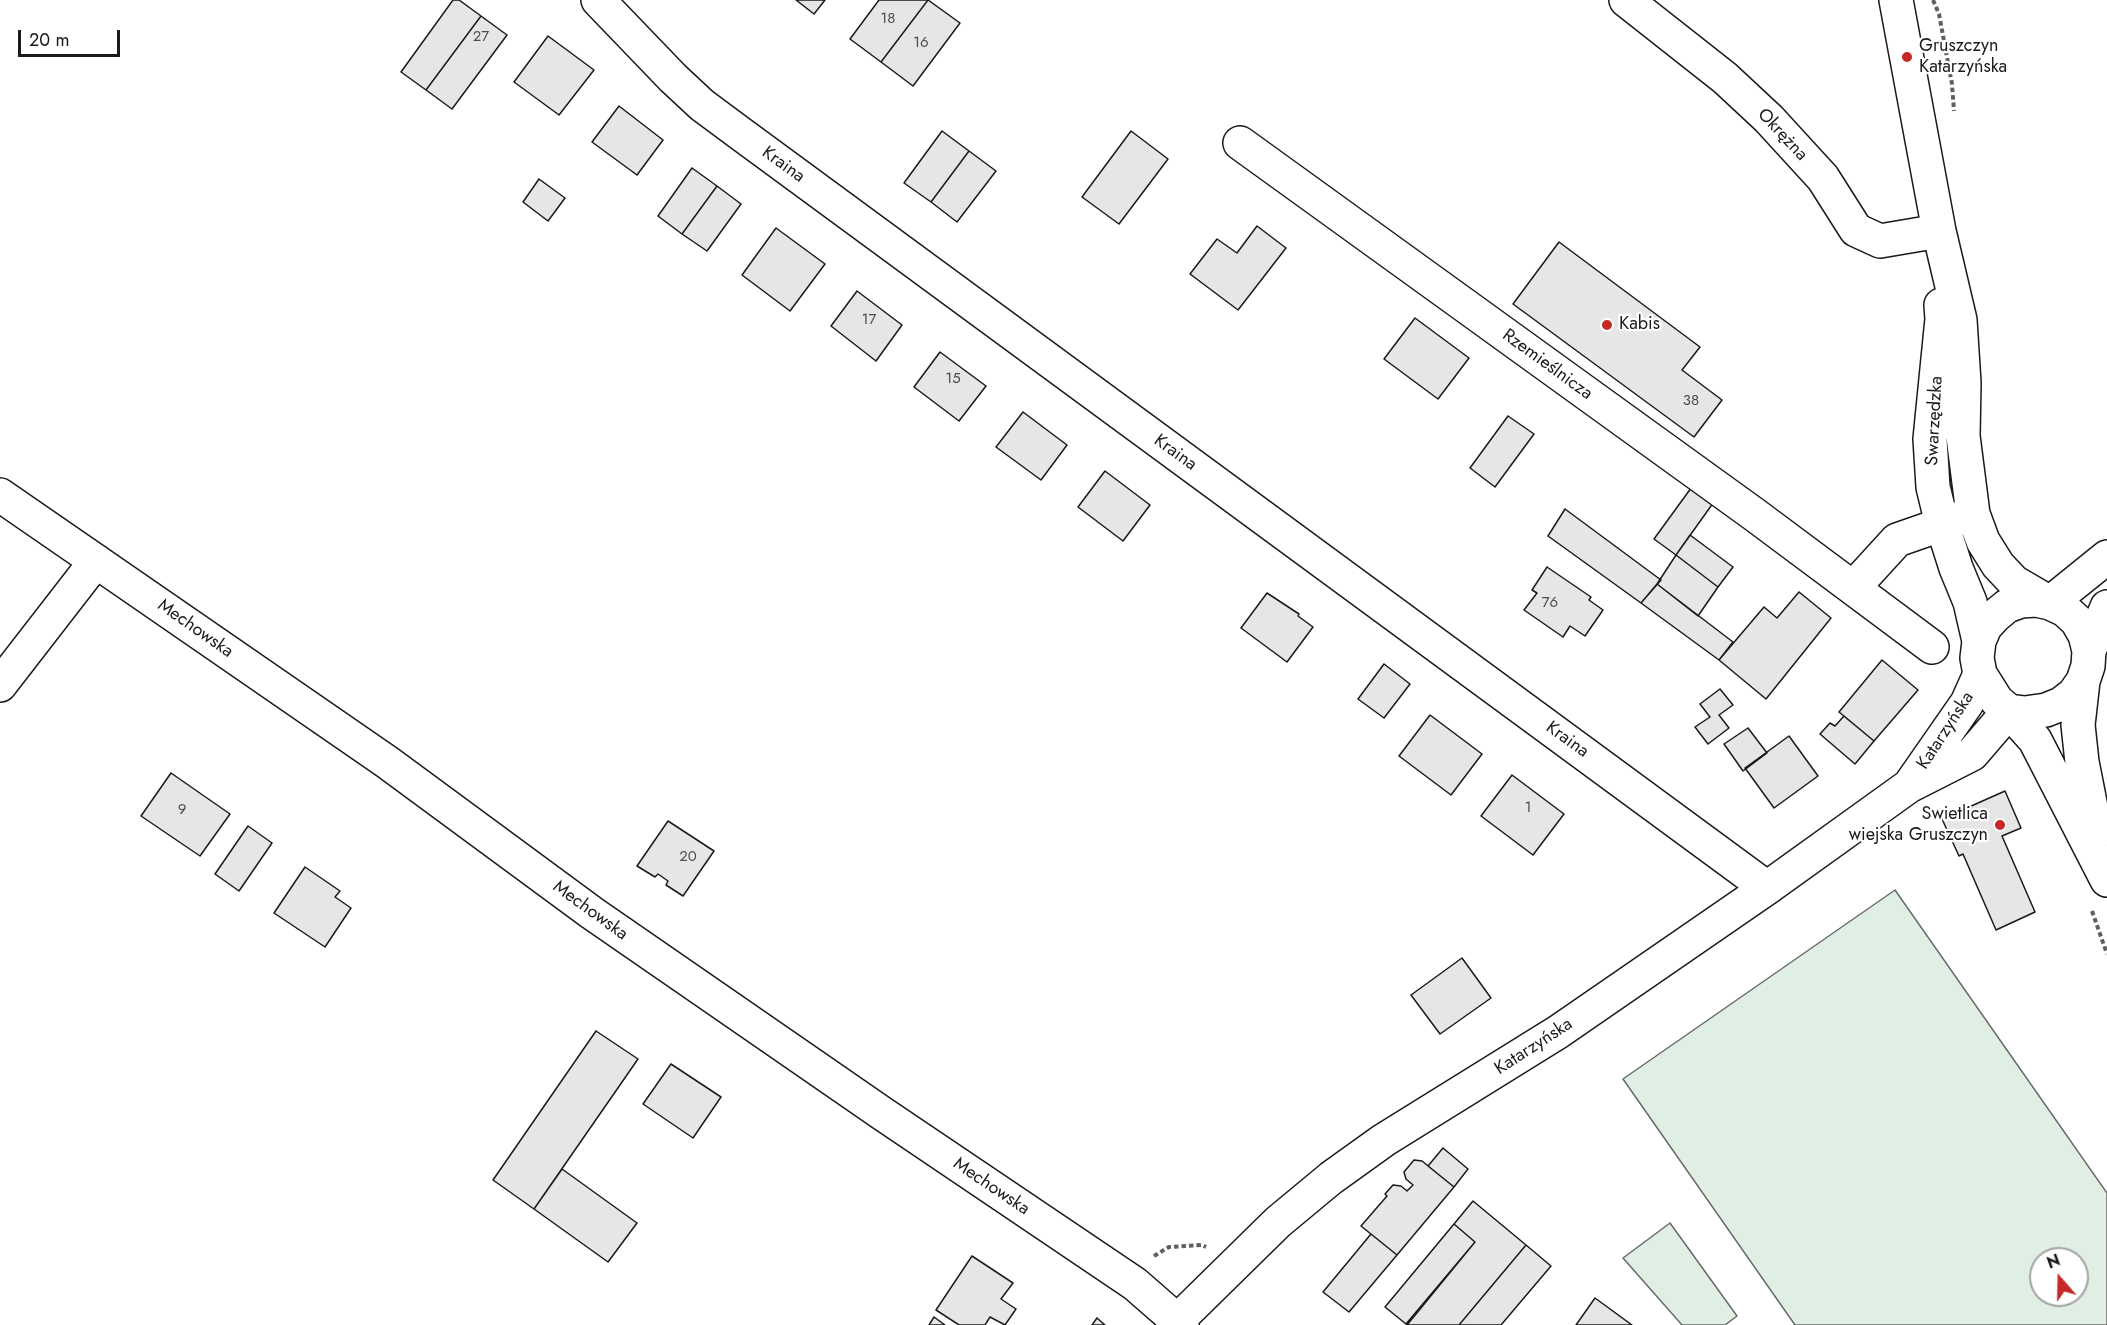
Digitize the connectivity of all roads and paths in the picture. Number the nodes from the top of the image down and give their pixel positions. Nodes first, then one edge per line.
1 (598, 0) edge
2 (1626, 0) edge
3 (1896, 0) edge
4 (1240, 143) dead end
5 (1939, 231) junction
6 (0, 495) edge
7 (1973, 514) junction
8 (1942, 524) junction
9 (2107, 557) edge
10 (96, 561) junction
11 (1854, 587) junction
12 (2050, 603) junction
13 (2107, 607) edge
14 (1979, 641) junction
15 (1932, 647) dead end
16 (2092, 666) edge
17 (1980, 674) junction
18 (0, 685) edge
19 (2009, 711) junction
20 (1909, 786) junction
21 (2105, 874) edge
22 (1767, 888) junction
23 (1177, 1324) edge

1 - 22 street, Kraina
2 - 5 street, Okrężna
3 - 5 street, Swarzędzka
4 - 11 street, Rzemieślnicza
5 - 7 street, Swarzędzka
5 - 8 street, Swarzędzka
6 - 10 street, Mechowska
7 - 8 street
7 - 12 street, Swarzędzka
8 - 11 street
8 - 14 street, Swarzędzka
9 - 12 street
10 - 18 street
10 - 23 street, Mechowska
11 - 15 street, Rzemieślnicza
12 - 14 street
12 - 16 street
13 - 16 street
14 - 17 street
16 - 19 street
16 - 21 street
17 - 19 street
17 - 20 street, Katarzyńska
19 - 20 street, Katarzyńska
19 - 21 street
20 - 22 street, Katarzyńska
22 - 23 street, Katarzyńska

